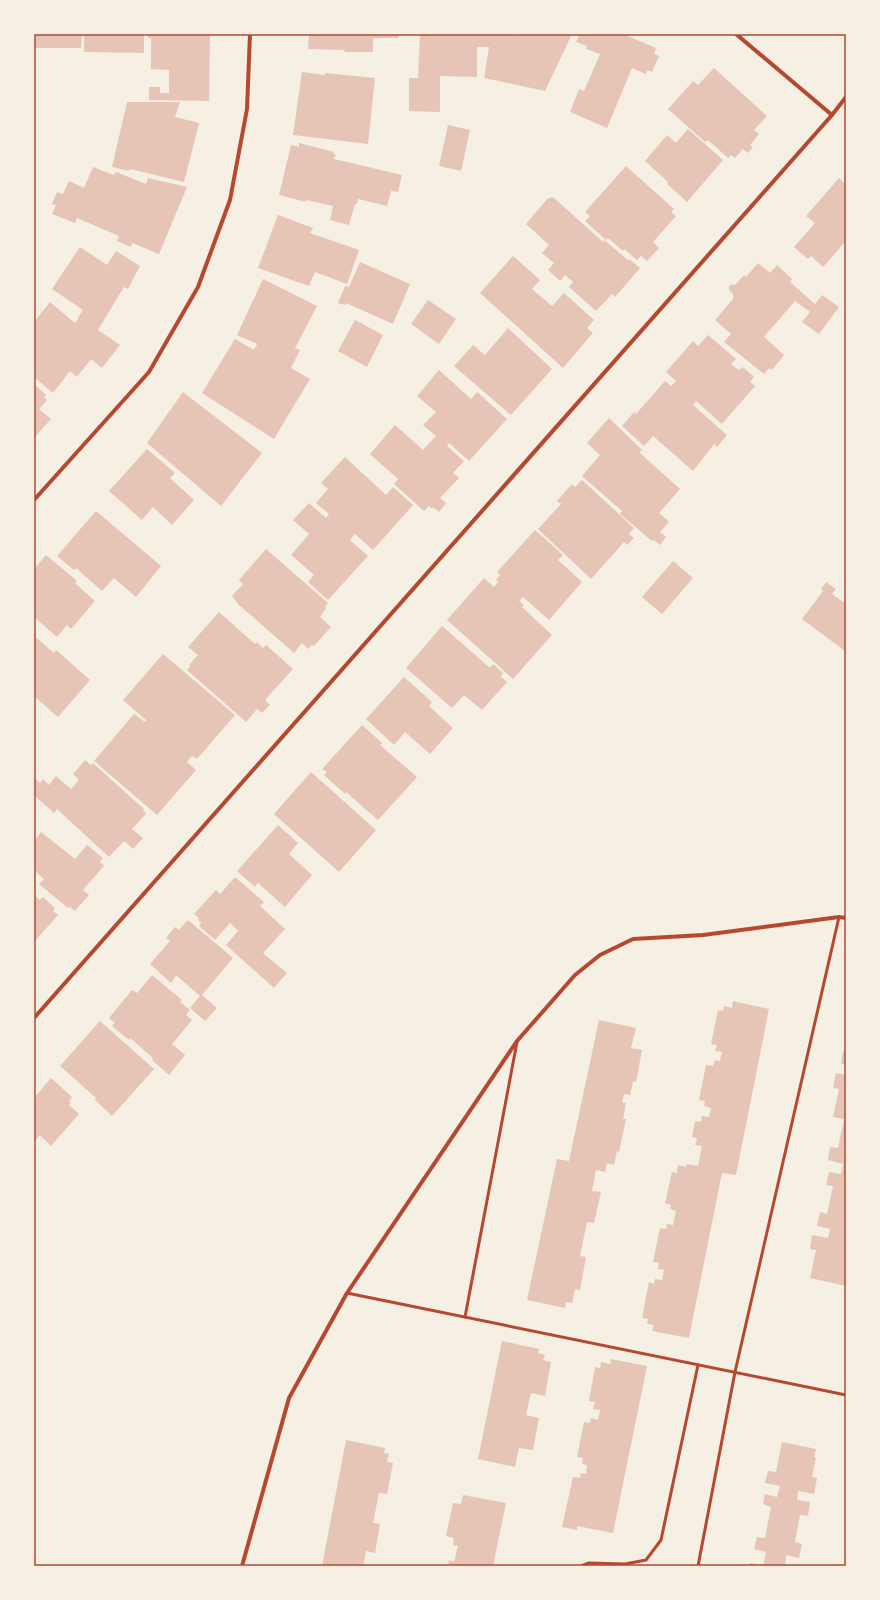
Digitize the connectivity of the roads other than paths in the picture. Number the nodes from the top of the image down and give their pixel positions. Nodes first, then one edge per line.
1 (250, 34) edge
2 (736, 34) edge
3 (846, 97) edge
4 (832, 115) junction
5 (34, 500) edge
6 (839, 917) junction
7 (846, 918) edge
8 (34, 1018) edge
9 (517, 1041) junction
10 (347, 1293) junction
11 (465, 1317) junction
12 (698, 1364) junction
13 (735, 1372) junction
14 (846, 1395) edge
15 (242, 1566) edge
16 (581, 1566) edge
17 (698, 1566) edge

1 - 5 street
2 - 4 street
3 - 4 street
4 - 8 street
6 - 7 street
6 - 9 street
6 - 13 lane
9 - 10 street
9 - 11 lane
10 - 11 lane
10 - 15 street
11 - 12 lane
12 - 13 lane
12 - 16 lane
13 - 14 lane
13 - 17 lane

